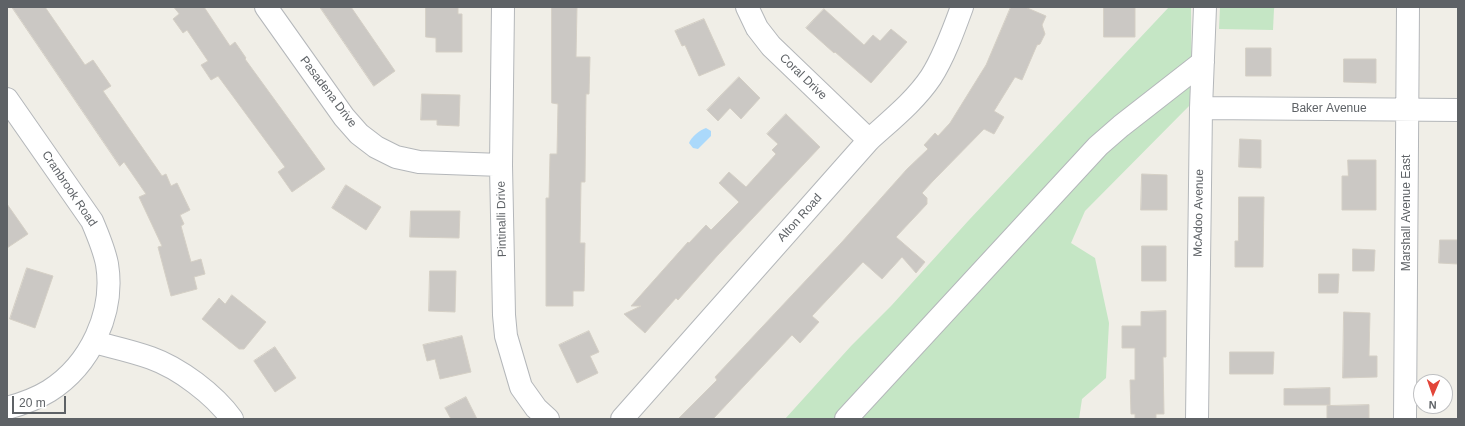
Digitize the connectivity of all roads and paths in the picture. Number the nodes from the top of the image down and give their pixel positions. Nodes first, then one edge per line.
1 (266, 7) edge
2 (503, 7) edge
3 (747, 7) edge
4 (962, 7) edge
5 (1221, 7) edge
6 (1408, 7) edge
7 (1205, 16) edge
8 (1203, 62) junction
9 (7, 99) edge
10 (1201, 108) junction
11 (1407, 109) junction
12 (1458, 110) edge
13 (869, 140) junction
14 (501, 165) junction
15 (94, 342) junction
16 (7, 408) edge
17 (232, 419) edge
18 (548, 419) edge
19 (622, 419) edge
20 (846, 419) edge
21 (1197, 419) edge
22 (1405, 419) edge

1 - 14 street, Pasadena Drive
2 - 14 street, Pintinalli Drive
3 - 13 street, Coral Drive
4 - 13 street, Alton Road
5 - 7 street
6 - 11 street, Marshall Avenue East
7 - 8 street, McAdoo Avenue
8 - 10 street, McAdoo Avenue
8 - 20 street
9 - 15 street, Cranbrook Road
10 - 11 street, Baker Avenue
10 - 21 street, McAdoo Avenue
11 - 12 street, Baker Avenue
11 - 22 street, Marshall Avenue East
13 - 19 street, Alton Road
14 - 18 street, Pintinalli Drive
15 - 16 street, Cranbrook Road
15 - 17 street

